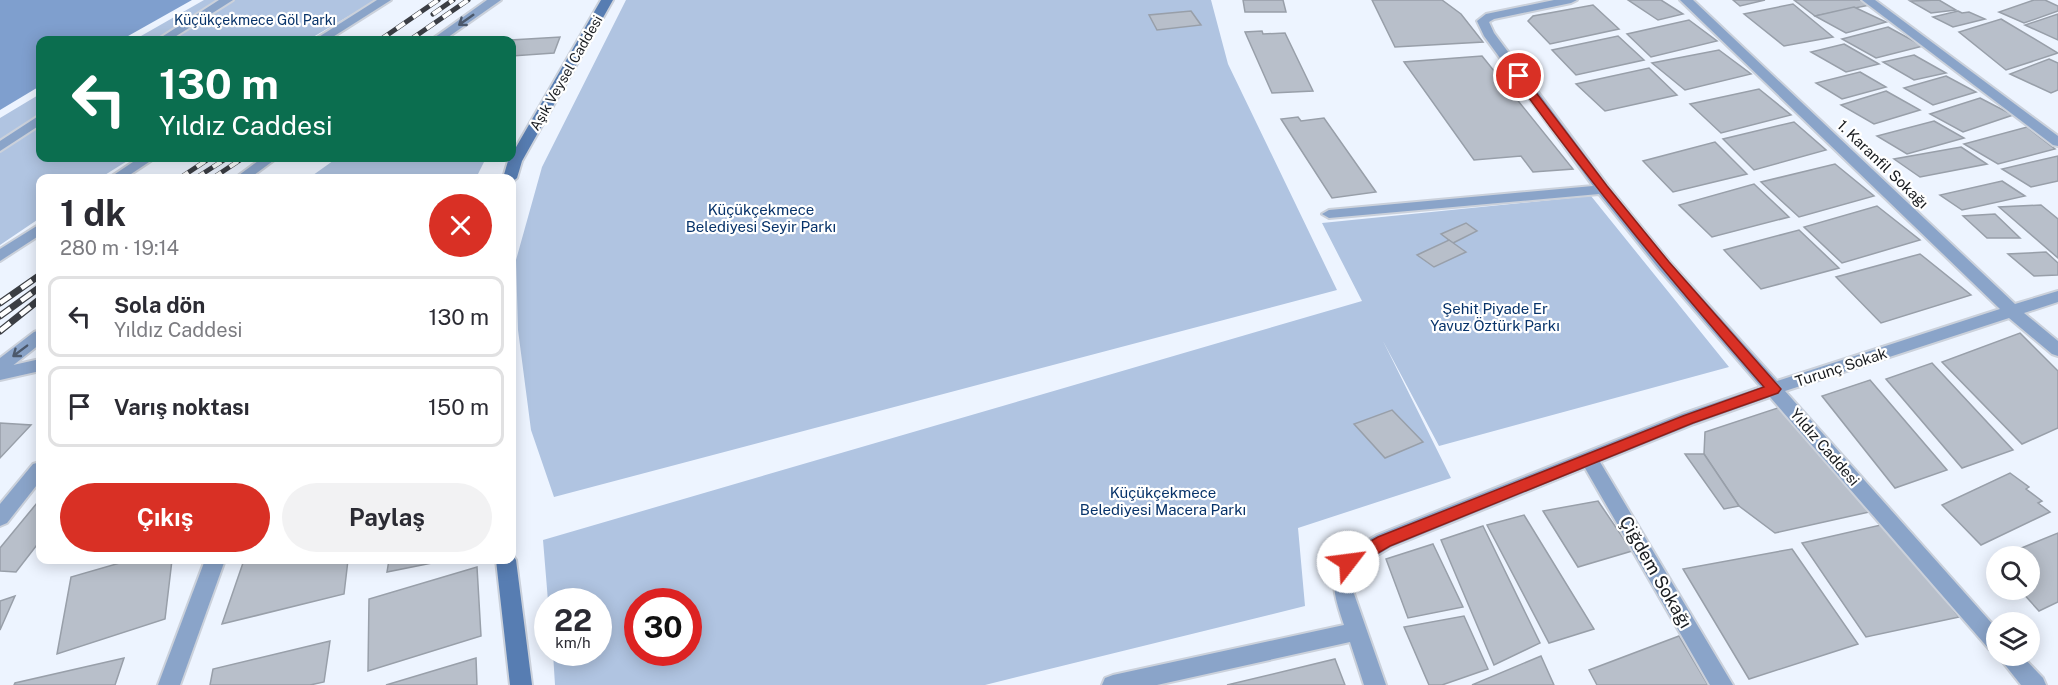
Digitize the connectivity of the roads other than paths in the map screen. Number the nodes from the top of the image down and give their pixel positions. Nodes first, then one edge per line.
1 (227, 0) edge
2 (385, 0) edge
3 (495, 0) edge
4 (607, 0) edge
5 (1571, 0) edge
6 (1686, 0) edge
7 (1868, 0) edge
8 (169, 36) edge
9 (326, 36) edge
10 (443, 36) edge
11 (36, 122) edge
12 (2058, 142) edge
13 (0, 147) edge
14 (516, 159) edge
15 (142, 162) edge
16 (264, 162) edge
17 (122, 174) edge
18 (248, 174) edge
19 (1603, 189) junction
20 (1329, 214) dead end
21 (36, 232) edge
22 (0, 256) edge
23 (2058, 296) edge
24 (2012, 311) junction
25 (36, 339) edge
26 (2058, 350) edge
27 (36, 366) edge
28 (0, 367) edge
29 (0, 374) edge
30 (1773, 389) junction
31 (1589, 459) junction
32 (36, 474) edge
33 (0, 518) edge
34 (214, 564) edge
35 (506, 564) edge
36 (1357, 631) junction
37 (1986, 631) edge
38 (2018, 666) edge
39 (169, 685) edge
40 (520, 685) edge
41 (1113, 685) edge
42 (1375, 685) edge
43 (1722, 685) edge
44 (2035, 685) edge

1 - 8 street
2 - 9 street
3 -> 10 street
4 - 14 main road, Aşık Veysel Caddesi
5 - 19 street, Yıldız Caddesi
6 - 24 street, 1. Karanfil Sokağı
7 - 12 street
11 - 13 street
15 - 17 street
16 - 18 street
19 - 20 street
19 - 30 street, Yıldız Caddesi
21 - 22 street
23 - 24 street, Turunç Sokak
24 - 26 street, 1. Karanfil Sokağı
24 - 30 street, Turunç Sokak
25 -> 28 street
27 - 29 street
30 - 31 street, Turunç Sokak
30 - 37 street, Yıldız Caddesi
31 - 36 street, Turunç Sokak
31 - 43 street, Çiğdem Sokağı
32 - 33 street
34 - 39 street
35 - 40 main road
36 - 41 street
36 - 42 street, Turunç Sokak
38 - 44 street

